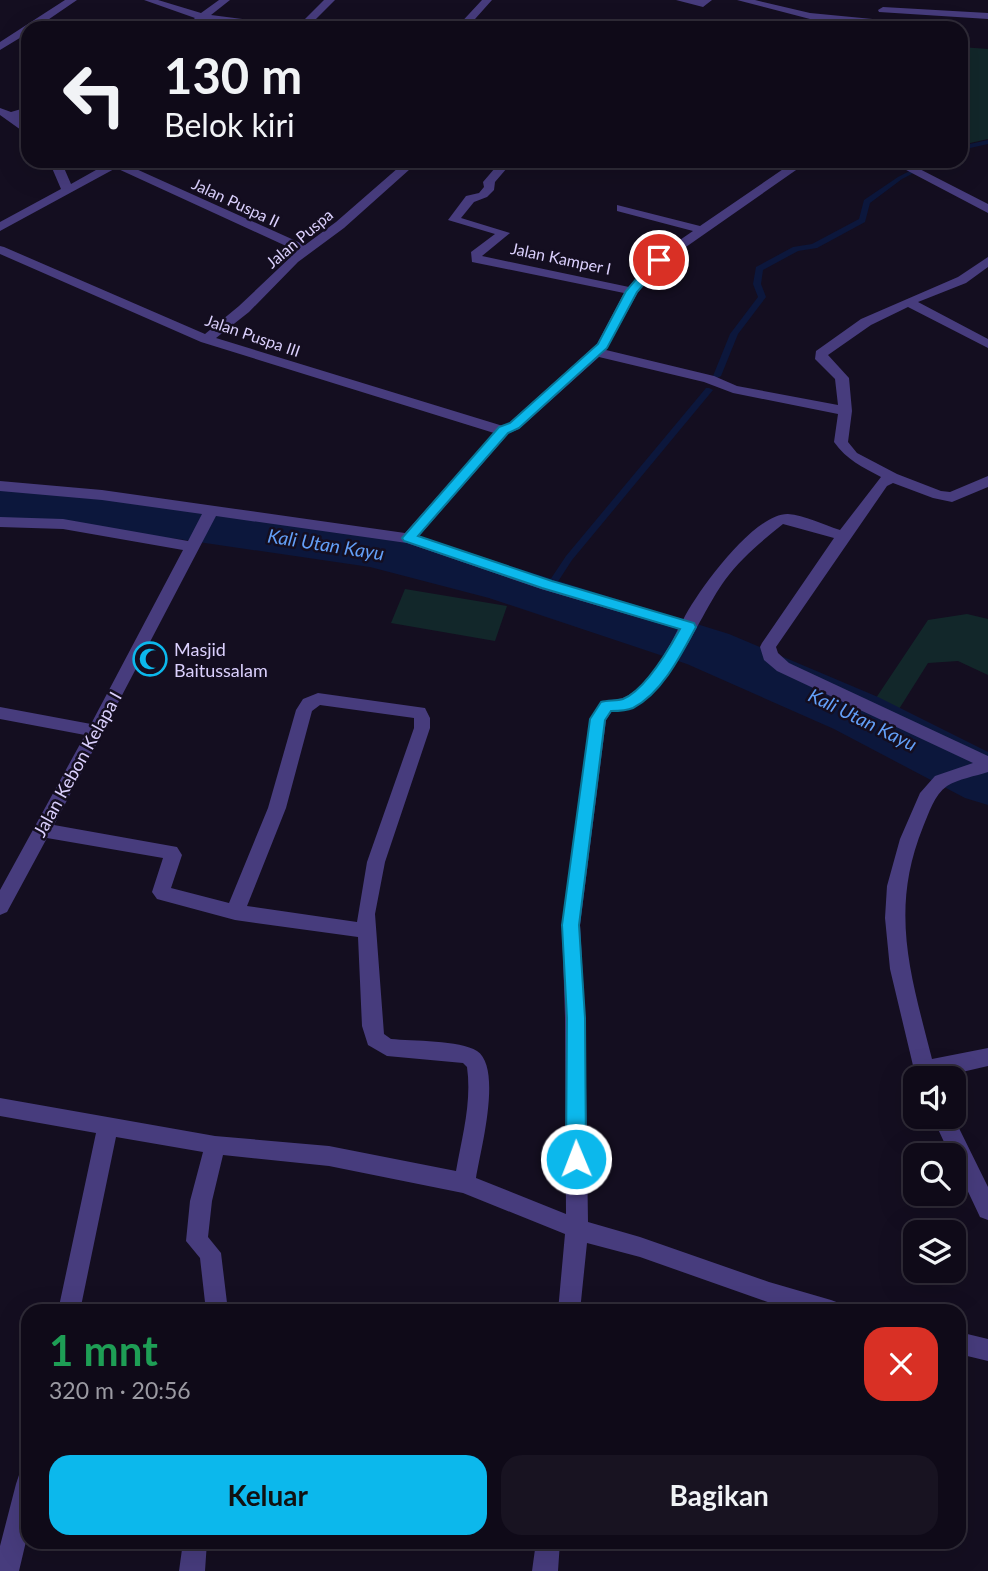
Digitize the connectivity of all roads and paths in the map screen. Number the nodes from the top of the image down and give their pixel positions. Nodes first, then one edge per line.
1 (72, 0) edge
2 (149, 0) edge
3 (225, 0) edge
4 (330, 0) edge
5 (487, 0) edge
6 (681, 0) edge
7 (707, 0) edge
8 (742, 0) edge
9 (884, 5) edge
10 (203, 15) junction
11 (988, 16) edge
12 (40, 21) edge
13 (196, 21) edge
14 (237, 21) edge
15 (308, 21) edge
16 (468, 21) edge
17 (846, 21) edge
18 (21, 33) edge
19 (0, 47) edge
20 (5, 113) edge
21 (21, 126) edge
22 (58, 168) edge
23 (107, 168) edge
24 (131, 168) edge
25 (405, 168) edge
26 (501, 168) edge
27 (793, 168) edge
28 (910, 168) edge
29 (67, 189) junction
30 (621, 208) dead end
31 (988, 209) edge
32 (0, 227) edge
33 (701, 230) junction
34 (0, 250) edge
35 (306, 250) junction
36 (988, 261) edge
37 (632, 291) junction
38 (908, 302) junction
39 (206, 339) junction
40 (988, 344) edge
41 (596, 352) junction
42 (845, 411) junction
43 (504, 430) junction
44 (892, 477) junction
45 (988, 481) edge
46 (0, 486) edge
47 (209, 515) junction
48 (0, 522) edge
49 (843, 536) junction
50 (409, 538) junction
51 (193, 543) junction
52 (688, 629) junction
53 (0, 713) edge
54 (96, 731) junction
55 (987, 765) edge
56 (41, 830) junction
57 (0, 907) edge
58 (235, 912) junction
59 (369, 931) junction
60 (988, 1057) edge
61 (923, 1066) edge
62 (955, 1066) edge
63 (0, 1107) edge
64 (108, 1124) junction
65 (948, 1129) edge
66 (215, 1145) junction
67 (464, 1183) junction
68 (988, 1210) edge
69 (577, 1228) junction
70 (70, 1304) edge
71 (216, 1304) edge
72 (570, 1304) edge
73 (807, 1304) edge
74 (966, 1345) edge
75 (988, 1350) edge
76 (21, 1512) edge
77 (194, 1549) edge
78 (547, 1549) edge
79 (6, 1571) edge
80 (192, 1571) edge
81 (545, 1571) edge

1 - 12 street
2 - 10 street
3 - 10 street
4 - 15 street
5 - 16 street
6 - 7 street
8 - 17 street
9 - 11 street
10 - 13 street
10 - 14 street
18 - 19 street
20 - 21 street
22 - 29 street
23 - 29 street
24 - 35 street, Jalan Puspa II
25 - 35 street, Jalan Puspa
26 - 37 street, Jalan Kamper I
27 - 33 street
28 - 31 street
29 - 32 street
30 - 33 street
33 - 37 street
34 - 39 street, Jalan Puspa III
35 - 39 street, Jalan Puspa
36 - 38 street
37 - 41 street
38 - 40 street
38 - 42 street
39 - 43 street, Jalan Puspa III
41 - 42 street
41 - 43 street
42 - 44 street
43 - 50 street
44 - 45 street
44 - 49 street
46 - 47 street
47 - 50 street
47 - 51 street, Jalan Kebon Kelapa I
48 - 51 street
49 - 52 street
49 - 55 street
50 - 52 street
51 - 54 street, Jalan Kebon Kelapa I
52 - 69 street
53 - 54 street
54 - 56 street, Jalan Kebon Kelapa I
55 - 61 street
56 - 57 street, Jalan Kebon Kelapa I
56 - 58 street
58 - 59 street
58 - 59 street
59 - 67 street
60 - 62 street
63 - 64 street
64 - 66 street
64 - 70 street
65 - 68 street
66 - 67 street
66 - 71 street
67 - 69 street
69 - 72 street
69 - 73 street
74 - 75 street
76 - 79 street
77 - 80 street
78 - 81 street

